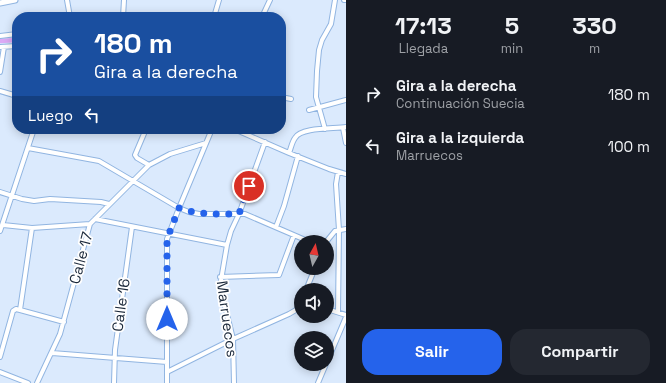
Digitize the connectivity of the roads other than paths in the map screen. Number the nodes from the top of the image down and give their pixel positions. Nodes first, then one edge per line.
1 (15, 0) edge
2 (67, 0) edge
3 (124, 0) edge
4 (219, 0) edge
5 (270, 0) edge
6 (336, 0) edge
7 (0, 3) edge
8 (69, 12) edge
9 (123, 12) edge
10 (215, 12) edge
11 (264, 12) edge
12 (12, 35) edge
13 (0, 36) edge
14 (12, 46) edge
15 (2, 47) edge
16 (0, 72) edge
17 (0, 91) edge
18 (12, 95) edge
19 (286, 98) edge
20 (291, 98) dead end
21 (346, 100) edge
22 (319, 107) junction
23 (309, 110) dead end
24 (344, 127) edge
25 (325, 129) junction
26 (32, 134) edge
27 (144, 134) edge
28 (210, 134) edge
29 (246, 134) edge
30 (265, 142) junction
31 (206, 143) junction
32 (346, 143) edge
33 (28, 148) junction
34 (289, 153) junction
35 (298, 156) junction
36 (149, 165) junction
37 (338, 172) junction
38 (346, 174) edge
39 (134, 181) junction
40 (0, 192) edge
41 (12, 196) junction
42 (110, 204) junction
43 (179, 208) junction
44 (239, 214) junction
45 (94, 219) junction
46 (90, 224) junction
47 (3, 225) junction
48 (132, 227) junction
49 (276, 227) junction
50 (32, 228) junction
51 (346, 229) edge
52 (339, 230) junction
53 (0, 231) edge
54 (168, 234) junction
55 (294, 235) joint
56 (331, 235) edge
57 (227, 245) junction
58 (220, 278) junction
59 (20, 310) junction
60 (294, 310) edge
61 (334, 311) edge
62 (338, 312) junction
63 (346, 316) edge
64 (64, 322) junction
65 (233, 339) junction
66 (334, 346) edge
67 (52, 353) junction
68 (0, 357) edge
69 (114, 358) junction
70 (167, 362) junction
71 (323, 371) edge
72 (0, 372) edge
73 (167, 372) junction
74 (28, 383) edge
75 (37, 383) edge
76 (114, 383) edge
77 (167, 383) edge
78 (234, 383) edge
79 (318, 383) edge

1 - 7 street
2 - 8 street
3 - 9 street
4 - 10 street
5 - 11 street
6 - 22 street
12 - 13 street
14 - 15 street
15 - 16 street
17 - 18 street
19 - 20 street
21 - 22 street
22 - 23 street
22 - 25 street
24 - 25 street
24 - 32 street
25 - 34 street
26 - 33 street
27 - 36 street
28 - 31 street
29 - 30 street
30 - 34 street
30 - 44 street, Marruecos
31 - 36 street, Calle 17
31 - 43 street
33 - 39 street
33 - 41 street
34 - 35 street
35 - 37 street
35 - 49 street
36 - 39 street, Calle 17
37 - 38 street
37 - 52 street
39 - 42 street, Calle 17
39 - 43 street
40 - 41 street
41 - 42 street
41 - 47 street
42 - 45 street, Calle 17
43 - 44 street
43 - 54 street
44 - 49 street
44 - 57 street, Marruecos
45 - 46 street, Calle 17
45 - 48 street
46 - 50 street
46 - 64 street, Calle 17
47 - 50 street
47 - 53 street
48 - 54 street
48 - 69 street, Calle 16
49 - 55 street
50 - 59 street
51 - 52 street
52 - 56 street
52 - 62 street
54 - 57 street
54 - 70 street
55 - 58 street
57 - 58 street, Marruecos
58 - 65 street, Marruecos
59 - 64 street
59 - 68 street
60 - 65 street
61 - 62 street
62 - 63 street
63 - 66 street
64 - 67 street, Calle 17
65 - 73 street
65 - 78 street, Marruecos
67 - 69 street
67 - 75 street, Calle 17
69 - 70 street
69 - 76 street, Calle 16
70 - 73 street
71 - 79 street
72 - 74 street
73 - 77 street

